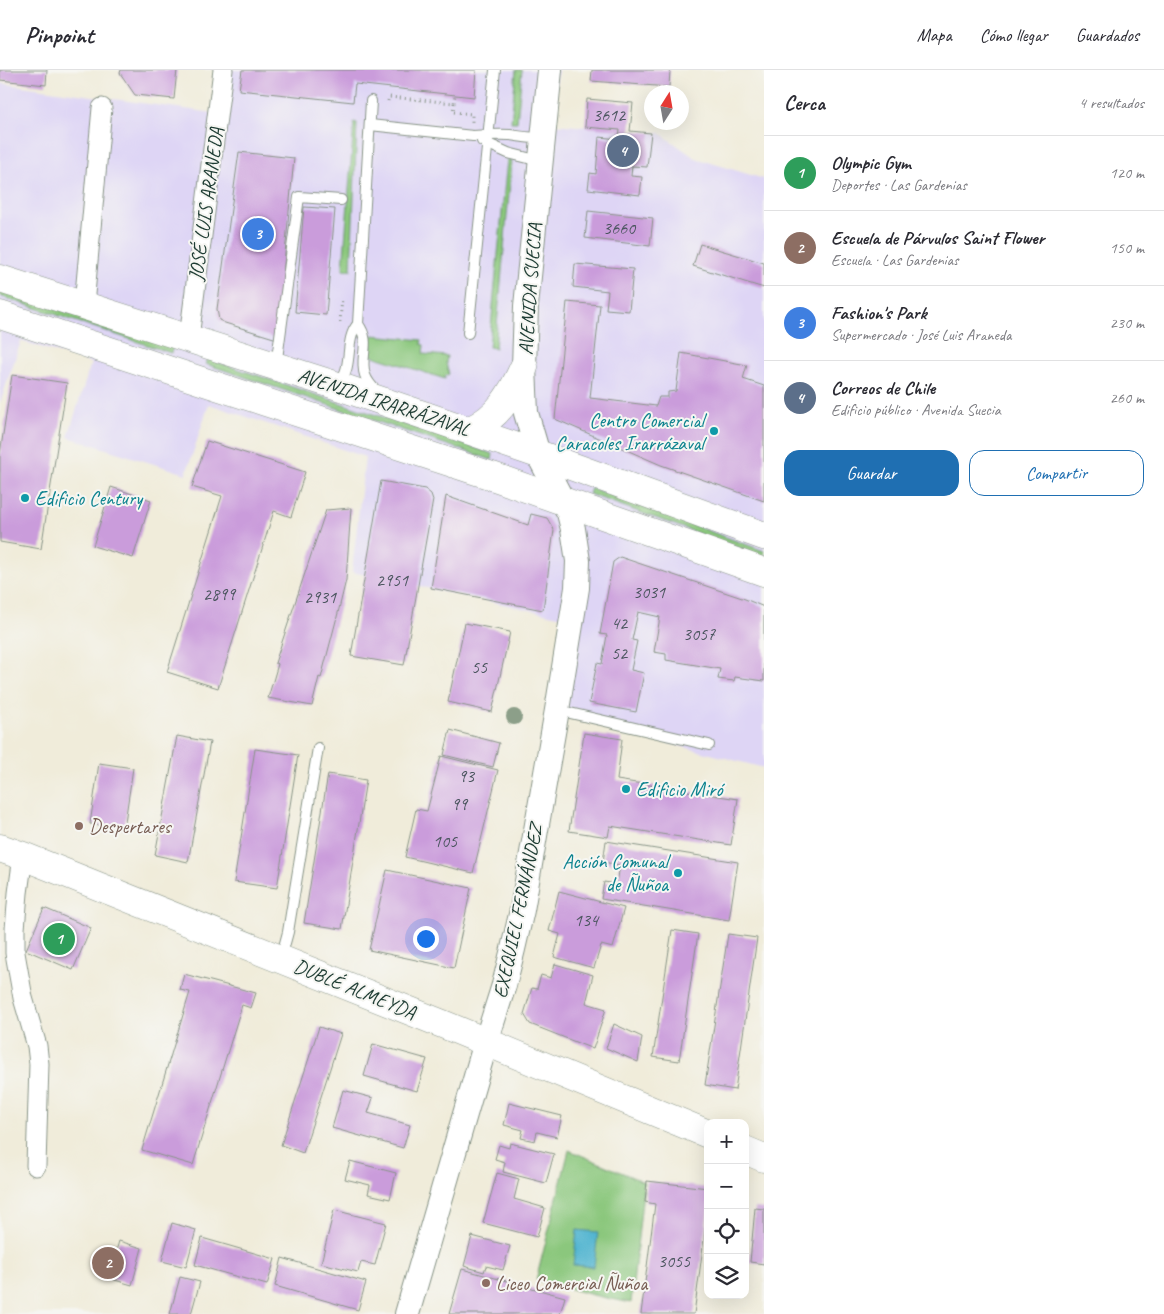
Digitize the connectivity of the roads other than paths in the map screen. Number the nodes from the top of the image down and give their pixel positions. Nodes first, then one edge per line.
1 (223, 70) edge
2 (495, 70) edge
3 (550, 70) edge
4 (372, 101) dead end
5 (102, 108) dead end
6 (370, 125) junction
7 (544, 136) junction
8 (488, 139) junction
9 (541, 162) junction
10 (341, 200) dead end
11 (0, 279) edge
12 (84, 305) junction
13 (0, 315) edge
14 (358, 324) junction
15 (468, 333) dead end
16 (188, 338) junction
17 (276, 366) junction
18 (524, 366) junction
19 (339, 386) junction
20 (386, 402) junction
21 (470, 430) junction
22 (538, 454) junction
23 (562, 500) junction
24 (764, 536) edge
25 (764, 572) edge
26 (557, 710) junction
27 (710, 745) dead end
28 (318, 748) dead end
29 (11, 852) edge
30 (281, 959) junction
31 (486, 1042) junction
32 (704, 1132) edge
33 (749, 1152) edge
34 (764, 1158) edge
35 (36, 1166) dead end
36 (407, 1314) edge

1 - 16 street, JOSÉ LUIS ARANEDA
2 - 8 lane
3 - 7 street, AVENIDA SUECIA
4 - 6 lane
5 - 12 street
6 - 8 lane
6 - 14 lane
7 - 8 lane
7 - 9 street, AVENIDA SUECIA
8 - 9 lane
8 - 15 lane
9 - 18 street, AVENIDA SUECIA
10 - 17 lane
11 - 12 main road, AVENIDA IRARRÁZAVAL
12 - 16 main road, AVENIDA IRARRÁZAVAL
13 - 23 main road, AVENIDA IRARRÁZAVAL
14 - 19 lane
14 - 20 lane
16 - 17 main road, AVENIDA IRARRÁZAVAL
17 - 19 main road, AVENIDA IRARRÁZAVAL
18 - 21 main road
18 - 22 street, AVENIDA SUECIA
19 - 20 main road, AVENIDA IRARRÁZAVAL
20 - 21 main road, AVENIDA IRARRÁZAVAL
21 - 22 main road, AVENIDA IRARRÁZAVAL
22 - 23 street, AVENIDA SUECIA
22 - 24 main road, AVENIDA IRARRÁZAVAL
23 - 25 main road, AVENIDA IRARRÁZAVAL
23 - 26 street, EXEQUIEL FERNÁNDEZ
26 - 27 lane
26 - 31 street, EXEQUIEL FERNÁNDEZ
28 - 30 lane
29 - 30 main road, DUBLÉ ALMEYDA
29 - 35 street
30 - 31 main road, DUBLÉ ALMEYDA
31 - 32 main road, DUBLÉ ALMEYDA
31 - 36 street, EXEQUIEL FERNÁNDEZ
33 - 34 main road

